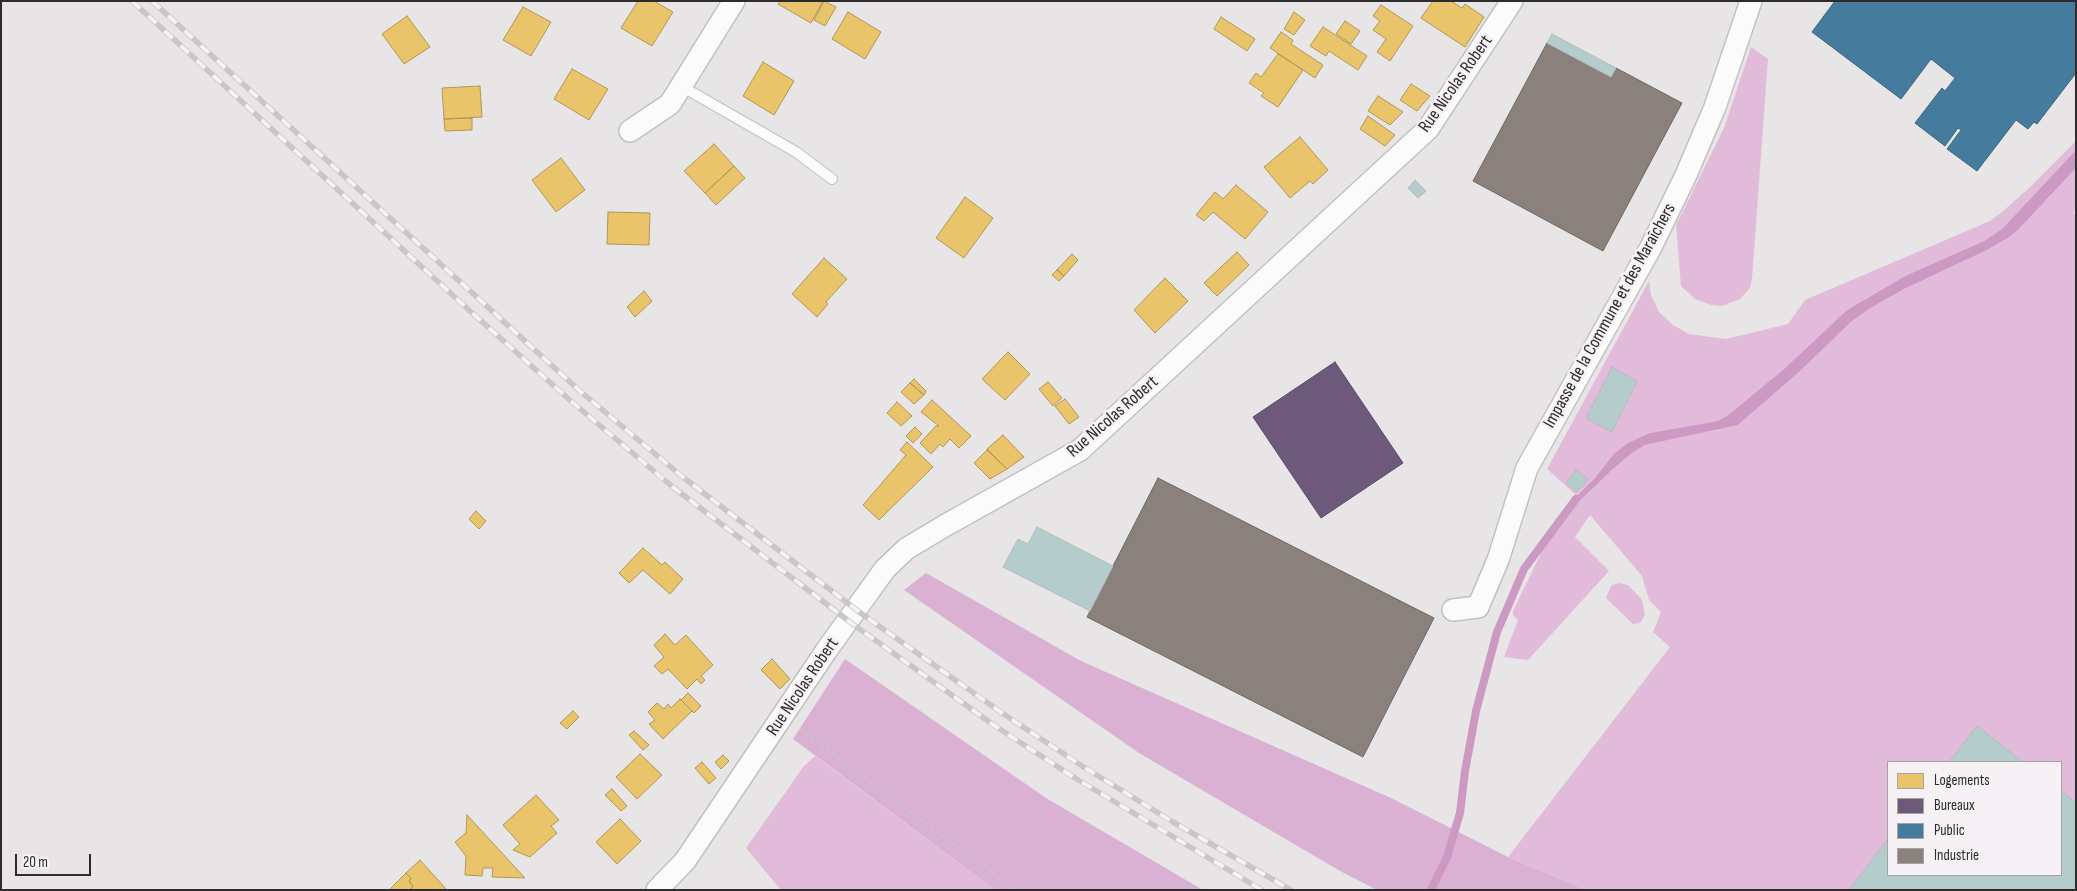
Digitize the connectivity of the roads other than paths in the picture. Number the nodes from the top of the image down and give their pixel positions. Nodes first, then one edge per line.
1 (734, 1) edge
2 (1512, 1) edge
3 (1751, 1) edge
4 (681, 86) junction
5 (630, 131) dead end
6 (832, 179) dead end
7 (1453, 610) dead end
8 (657, 890) edge

1 - 4 street
2 - 8 street, Rue Nicolas Robert
3 - 7 street, Impasse de la Commune et des Maraîchers
4 - 5 street
4 - 6 lane

